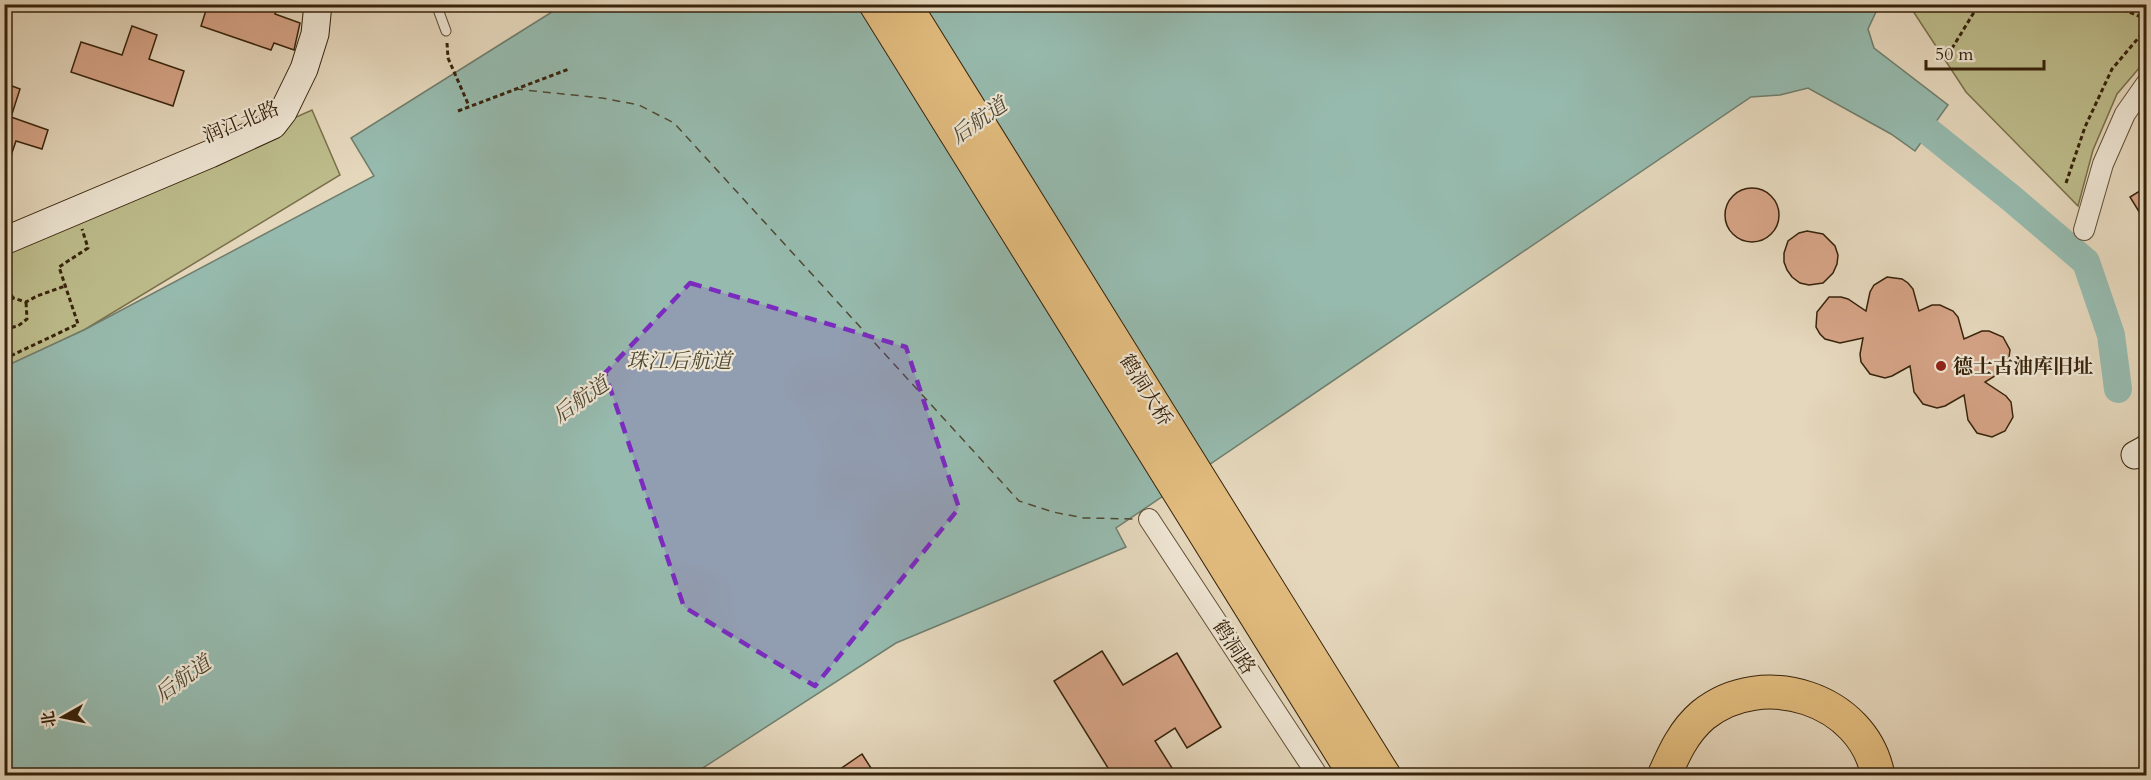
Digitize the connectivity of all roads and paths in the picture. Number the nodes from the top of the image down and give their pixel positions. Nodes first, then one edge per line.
1 (318, 4) edge
2 (436, 4) edge
3 (874, 4) edge
4 (906, 4) edge
5 (1911, 4) edge
6 (1979, 4) edge
7 (2109, 4) edge
8 (1901, 11) dead end
9 (2146, 19) edge
10 (2146, 28) edge
11 (446, 31) dead end
12 (1948, 55) dead end
13 (448, 58) dead end
14 (569, 69) dead end
15 (2146, 84) edge
16 (287, 102) junction
17 (469, 106) junction
18 (458, 111) dead end
19 (2066, 183) dead end
20 (76, 210) junction
21 (4, 222) edge
22 (2084, 230) dead end
23 (4, 241) edge
24 (4, 282) edge
25 (65, 286) junction
26 (13, 298) junction
27 (26, 302) junction
28 (4, 303) edge
29 (4, 329) edge
30 (4, 359) edge
31 (1149, 519) dead end
32 (1318, 776) edge
33 (1354, 776) edge
34 (1386, 776) edge
35 (1664, 776) edge
36 (1878, 776) edge

1 - 16 street
2 - 11 lane
3 - 33 main road, 鹤洞大桥
4 - 34 main road, 鹤洞大桥
5 - 8 path
6 - 12 path
7 - 9 path
10 - 19 path
13 - 17 path
14 - 17 path
15 - 22 street
16 - 20 street, 润江北路
16 - 21 street, 润江北路
17 - 18 path
20 - 23 street, 润江北路
20 - 25 path
24 - 26 path
25 - 27 path
25 - 30 path
26 - 27 path
26 - 28 path
27 - 29 path
31 - 32 street, 鹤洞路
35 - 36 highway

